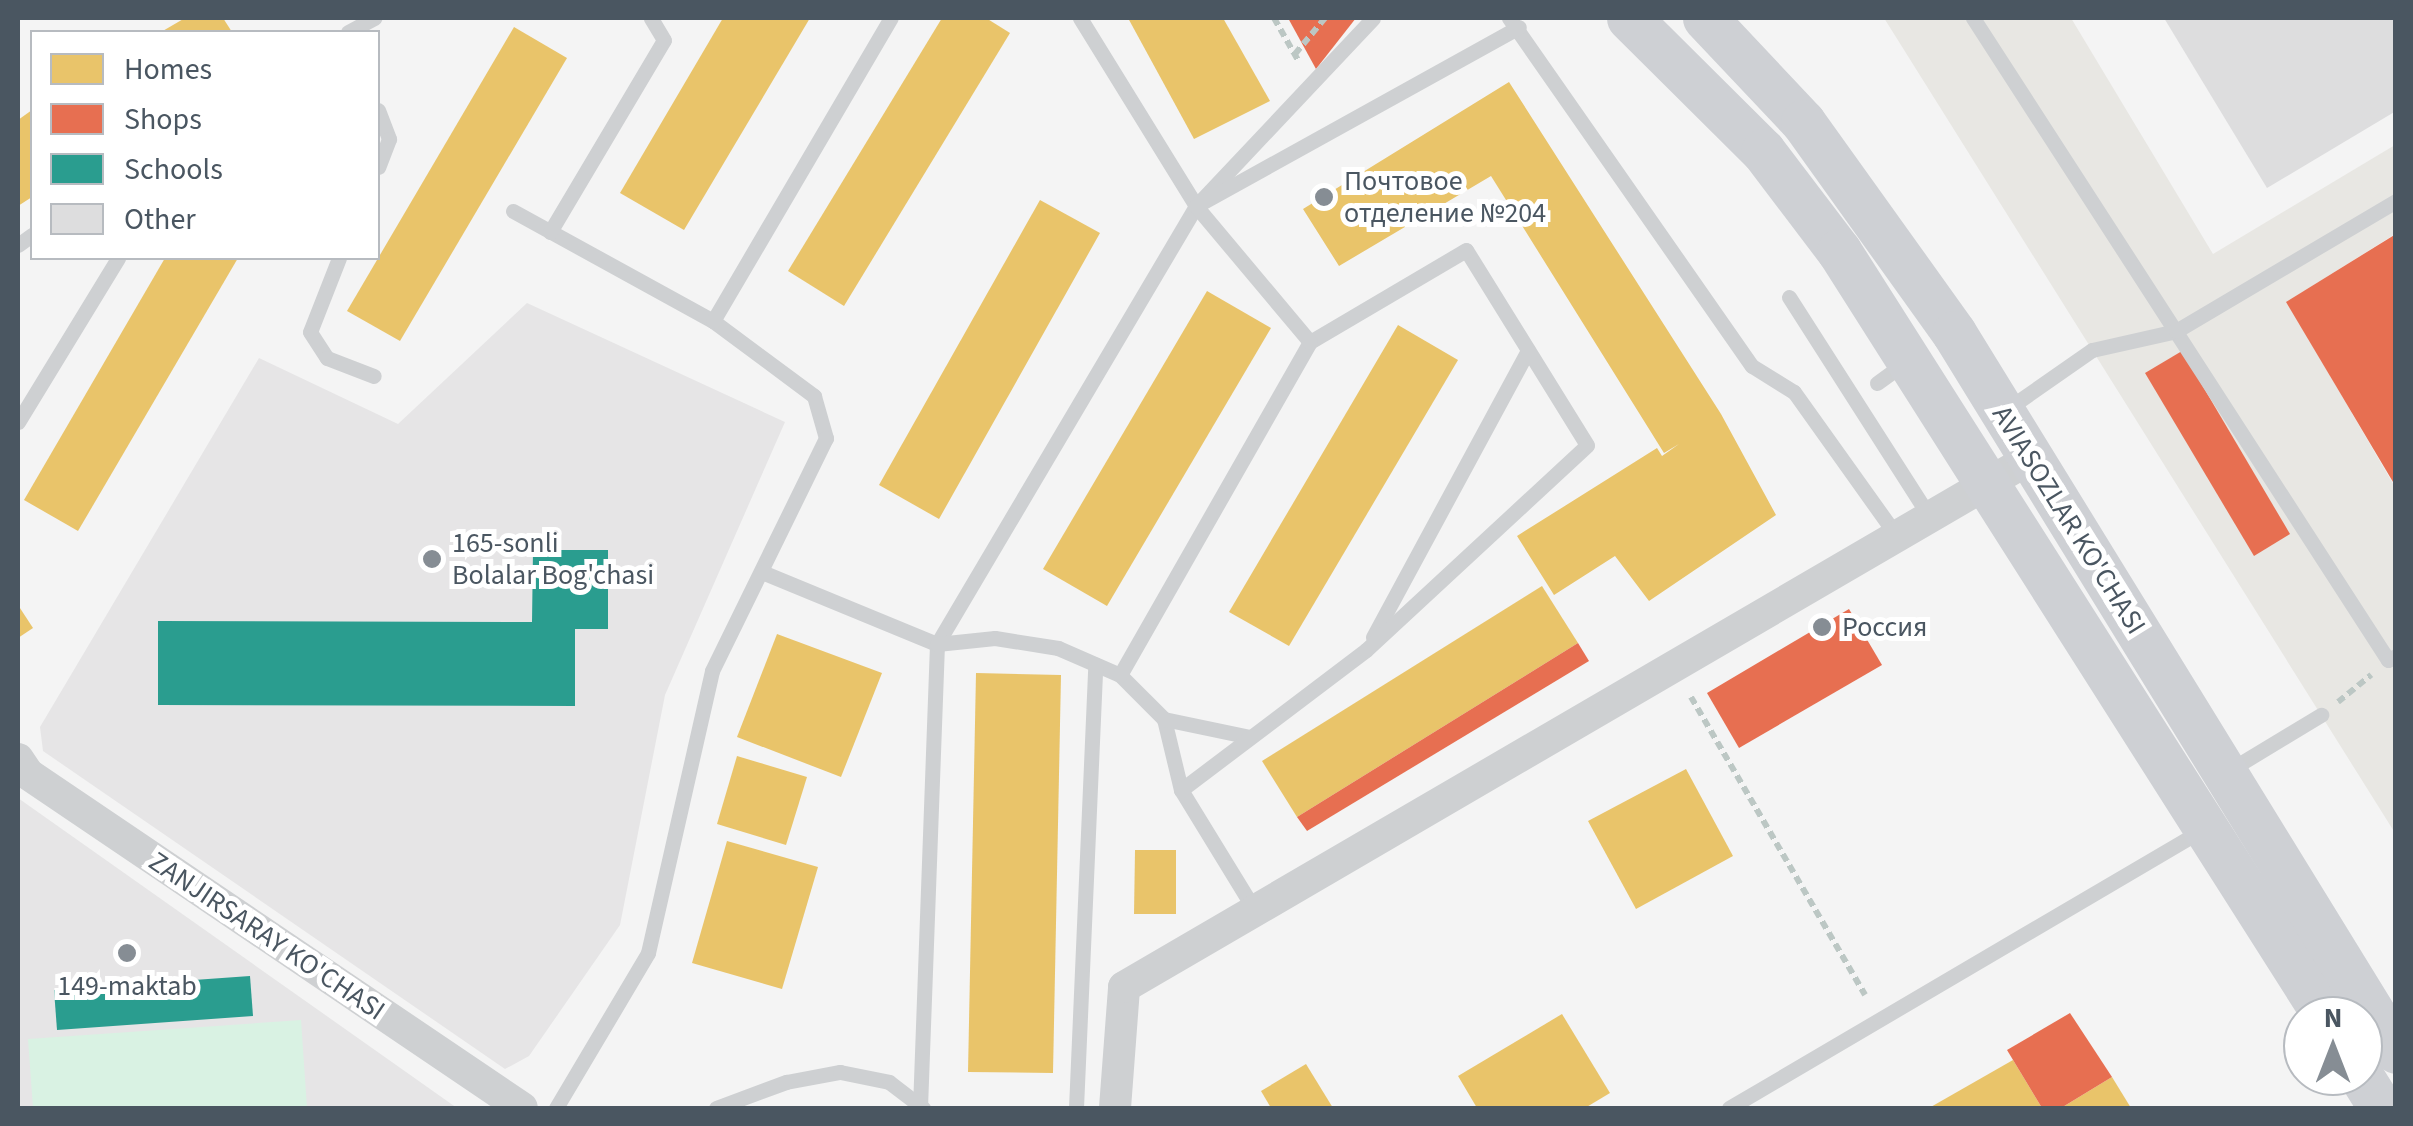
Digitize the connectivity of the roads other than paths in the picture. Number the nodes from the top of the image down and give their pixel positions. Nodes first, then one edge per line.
1 (374, 18) edge
2 (651, 18) edge
3 (891, 18) edge
4 (1080, 18) edge
5 (1373, 18) edge
6 (1629, 18) edge
7 (1705, 18) edge
8 (1973, 18) edge
9 (1514, 22) edge
10 (351, 30) edge
11 (380, 115) edge
12 (380, 162) edge
13 (2396, 202) edge
14 (1196, 206) junction
15 (513, 210) dead end
16 (550, 232) junction
17 (117, 260) edge
18 (338, 260) edge
19 (1789, 297) dead end
20 (713, 320) junction
21 (2176, 331) junction
22 (1310, 342) junction
23 (1528, 350) junction
24 (374, 376) dead end
25 (2003, 412) junction
26 (18, 422) edge
27 (2031, 458) junction
28 (1988, 484) junction
29 (1931, 519) junction
30 (1899, 539) junction
31 (762, 572) junction
32 (937, 644) junction
33 (1366, 650) junction
34 (2392, 658) edge
35 (1095, 664) junction
36 (1120, 675) junction
37 (2322, 715) road end
38 (1164, 719) junction
39 (1250, 737) junction
40 (18, 759) edge
41 (1181, 790) junction
42 (2226, 807) junction
43 (1254, 910) junction
44 (2316, 996) edge
45 (2396, 1050) edge
46 (522, 1108) edge
47 (556, 1108) edge
48 (716, 1108) edge
49 (920, 1108) edge
50 (1076, 1108) edge
51 (1115, 1108) edge
52 (1729, 1108) edge

1 - 10 lane
2 - 16 lane
3 - 20 lane
4 - 14 lane
5 - 14 lane
6 - 28 main road, AVIASOZLAR KO'CHASI
7 - 25 main road, AVIASOZLAR KO'CHASI
8 - 21 lane
9 - 14 lane
9 - 30 lane
11 - 12 lane
13 - 21 lane
14 - 22 lane
14 - 32 lane
15 - 16 lane
16 - 20 lane
17 - 26 lane
18 - 24 lane
19 - 29 lane
20 - 31 lane
21 - 25 lane
21 - 34 lane
22 - 23 lane
22 - 36 lane
23 - 33 lane
23 - 33 lane
25 - 27 main road, AVIASOZLAR KO'CHASI
27 - 28 street
27 - 42 main road, AVIASOZLAR KO'CHASI
28 - 29 street
28 - 42 main road, AVIASOZLAR KO'CHASI
29 - 30 street
30 - 43 street
31 - 32 lane
31 - 47 lane
32 - 35 lane
32 - 49 lane
33 - 39 lane
35 - 36 lane
35 - 50 lane
36 - 38 lane
37 - 42 lane
38 - 39 lane
38 - 41 lane
39 - 41 lane
40 - 46 street, ZANJIRSARAY KO'CHASI
41 - 43 lane
42 - 44 main road, AVIASOZLAR KO'CHASI
42 - 45 main road, AVIASOZLAR KO'CHASI
42 - 52 lane
43 - 51 street
48 - 49 lane

